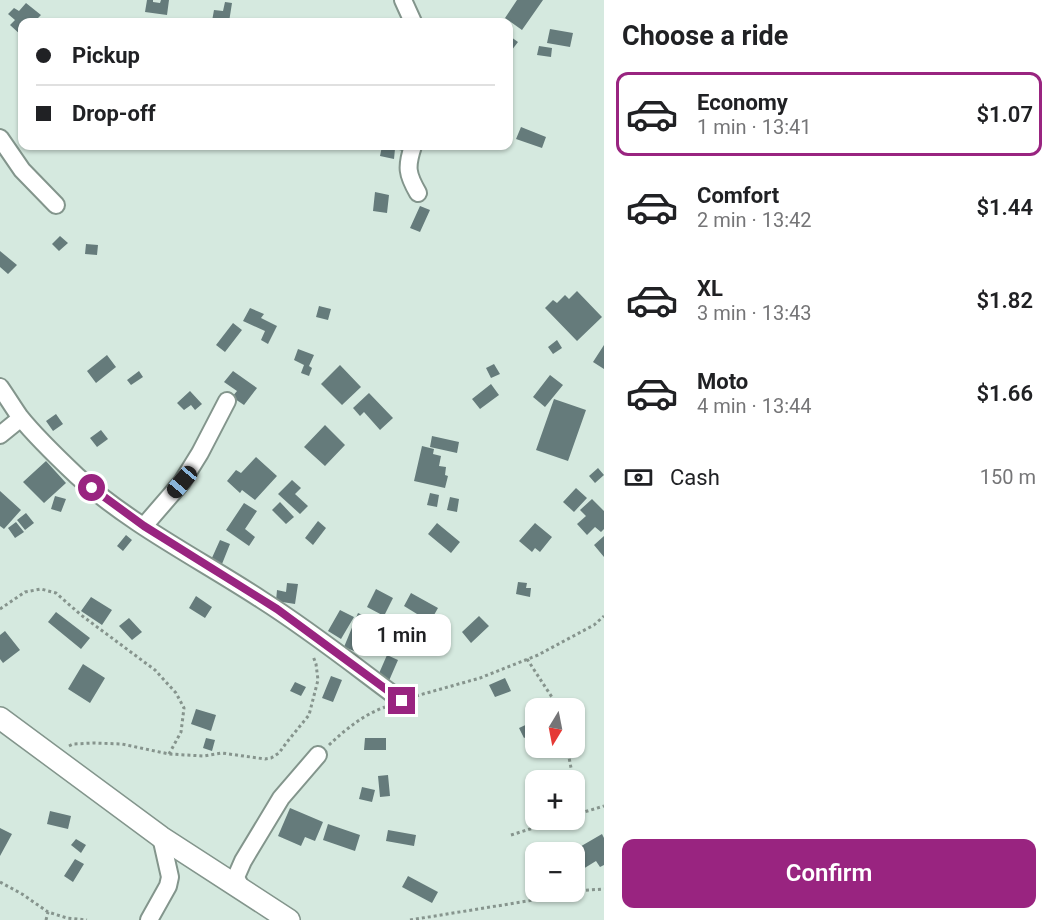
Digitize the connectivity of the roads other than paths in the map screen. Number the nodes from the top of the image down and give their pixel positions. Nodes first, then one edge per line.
1 (403, 0) edge
2 (411, 18) edge
3 (0, 138) edge
4 (411, 150) edge
5 (418, 193) dead end
6 (56, 205) dead end
7 (0, 387) edge
8 (227, 401) dead end
9 (21, 418) junction
10 (0, 435) edge
11 (144, 526) junction
12 (402, 701) road end
13 (0, 718) edge
14 (318, 755) road end
15 (161, 837) junction
16 (242, 890) junction
17 (149, 920) edge
18 (289, 920) edge

1 - 2 street
3 - 6 street
4 - 5 street
7 - 9 street
8 - 11 street
9 - 10 street
9 - 11 street
11 - 12 street
13 - 15 street
14 - 16 street
15 - 16 street
15 - 17 street
16 - 18 street

